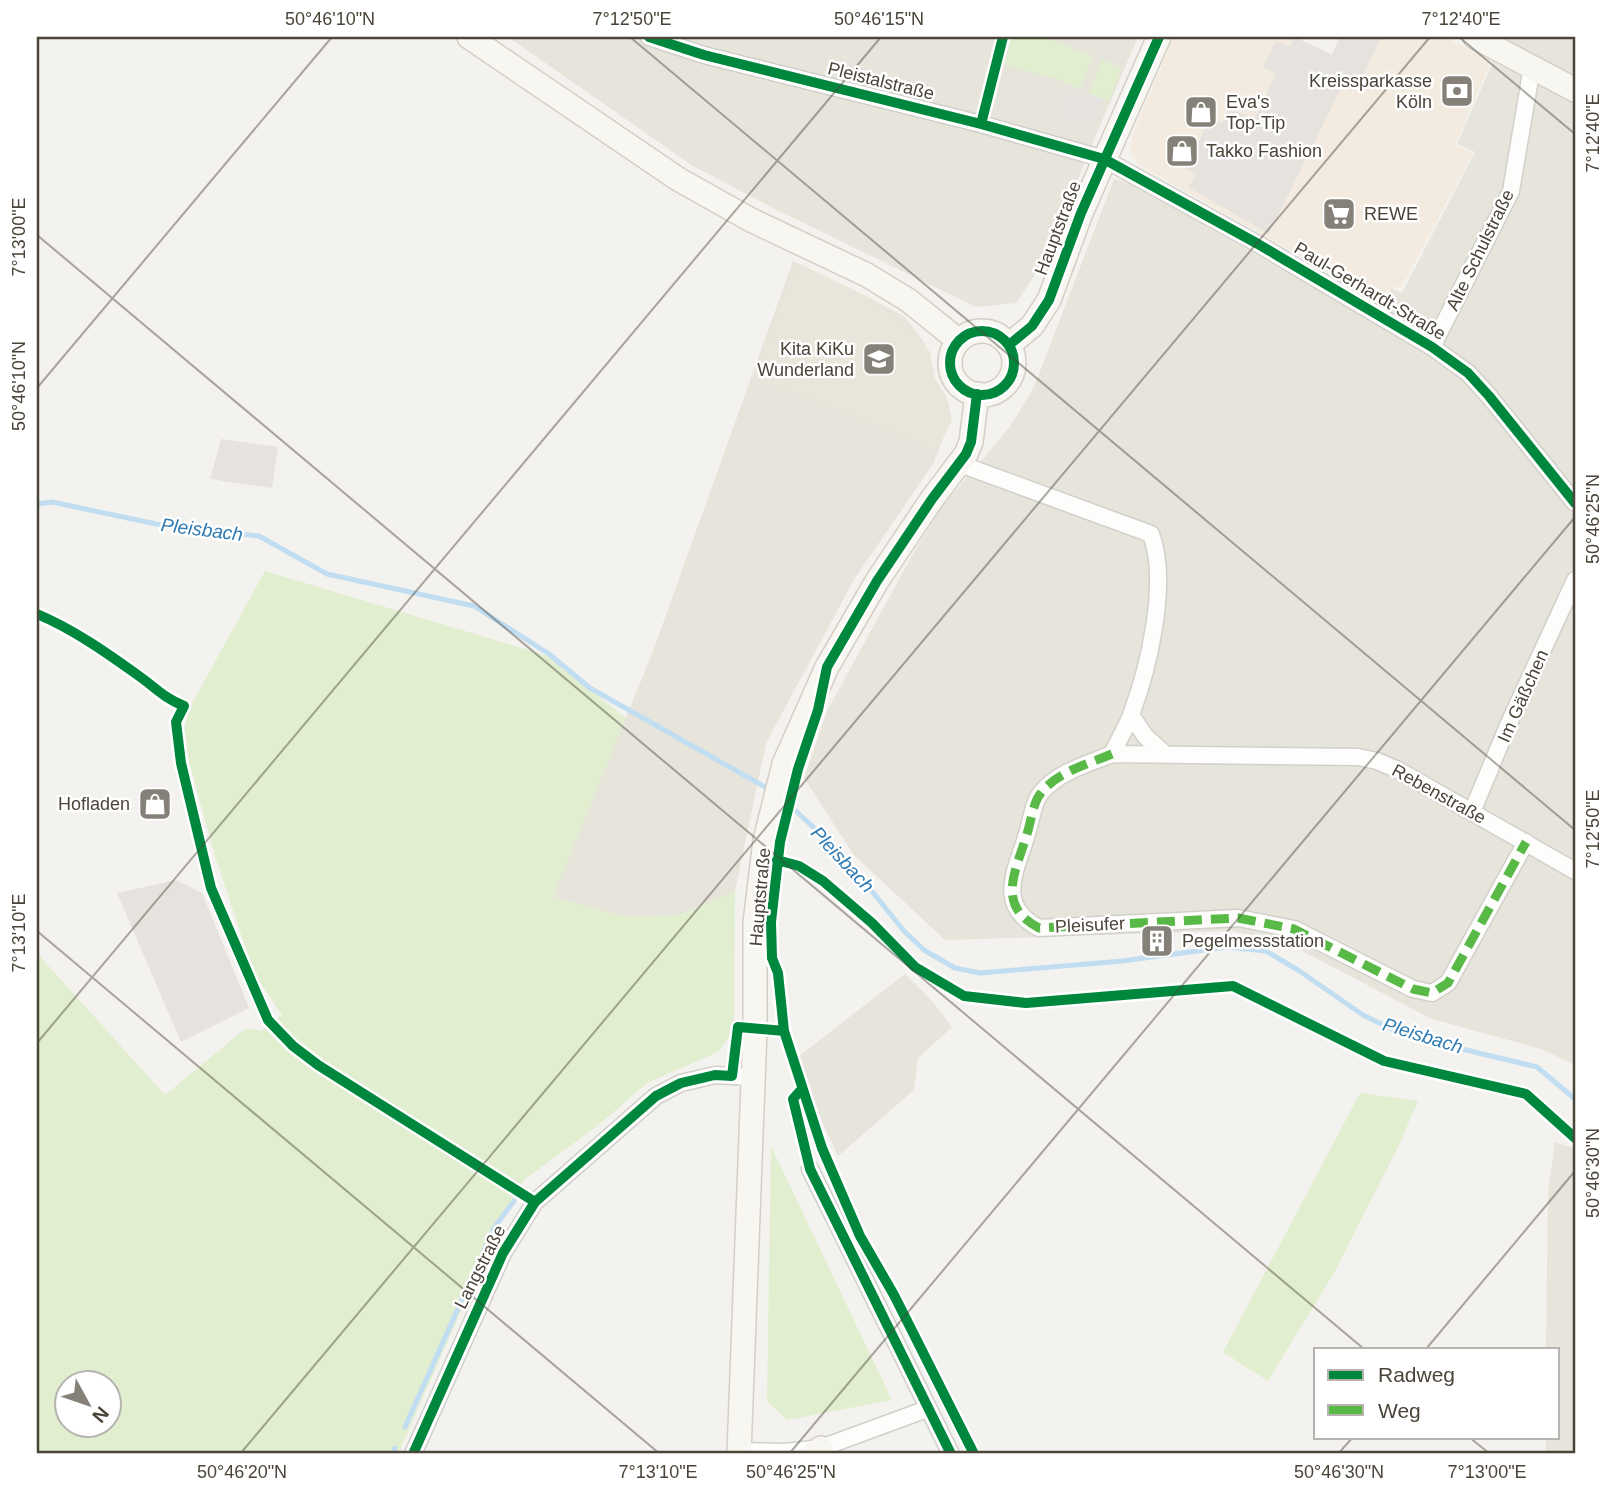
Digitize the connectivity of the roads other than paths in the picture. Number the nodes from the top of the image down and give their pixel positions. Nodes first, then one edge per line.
1 (469, 37) edge
2 (649, 37) edge
3 (1158, 37) edge
4 (1475, 37) edge
5 (1532, 68) junction
6 (1575, 90) edge
7 (1104, 159) junction
8 (959, 341) junction
9 (1009, 345) junction
10 (1432, 347) junction
11 (978, 394) junction
12 (960, 464) junction
13 (1575, 503) edge
14 (1575, 580) edge
15 (1131, 715) junction
16 (1112, 754) junction
17 (1164, 754) junction
18 (1472, 812) junction
19 (1526, 842) junction
20 (1575, 871) edge
21 (752, 1076) junction
22 (810, 1169) dead end
23 (927, 1409) junction
24 (817, 1451) edge
25 (739, 1453) edge
26 (413, 1454) edge
27 (951, 1454) edge

1 - 8 main road
2 - 7 street, Pleistalstraße
3 - 7 main road, Hauptstraße
4 - 5 main road
5 - 6 main road
5 - 10 street, Alte Schulstraße
7 - 9 main road, Hauptstraße
7 - 10 street, Paul-Gerhardt-Straße
8 - 9 main road
8 - 11 main road
9 - 11 main road
10 - 13 street, Paul-Gerhardt-Straße
11 - 12 main road, Hauptstraße
12 - 15 street
12 - 21 main road, Hauptstraße
14 - 18 street, Im Gäßchen
15 - 16 street
15 - 17 street
16 - 17 street, Rebenstraße
16 - 19 street, Pleisufer
17 - 18 street, Rebenstraße
18 - 19 street, Rebenstraße
19 - 20 street, Rebenstraße
21 - 25 main road, Hauptstraße
21 - 26 street, Langstraße
22 - 23 street
23 - 24 street
23 - 27 street
24 - 25 street

